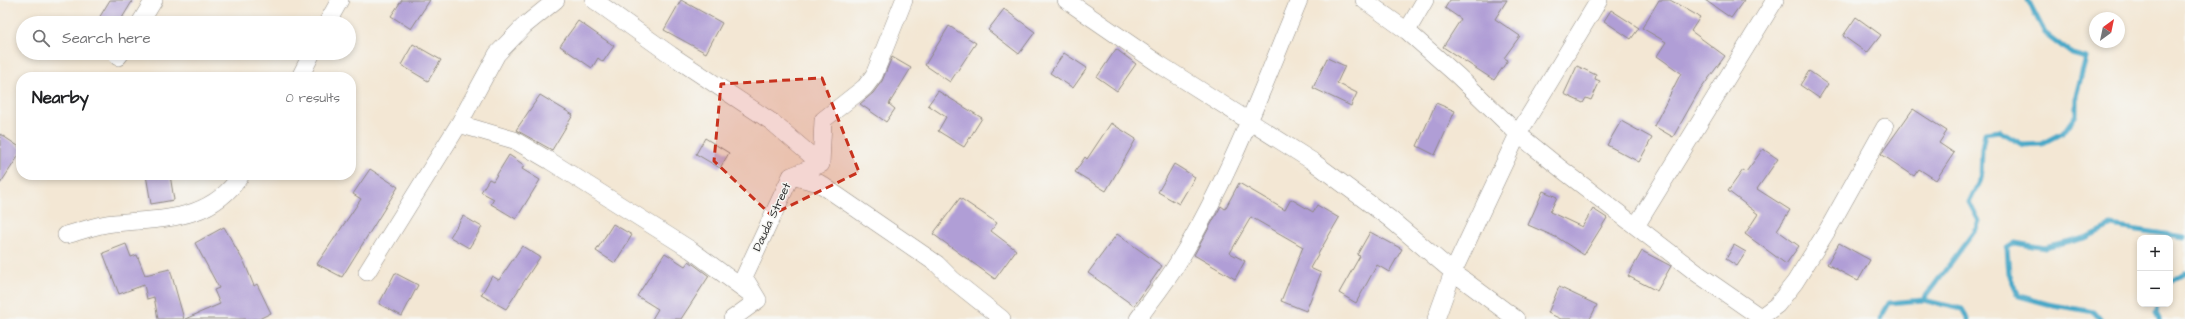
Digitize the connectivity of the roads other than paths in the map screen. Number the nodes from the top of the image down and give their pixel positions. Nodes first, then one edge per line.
1 (154, 0) edge
2 (340, 0) edge
3 (556, 0) edge
4 (594, 0) edge
5 (904, 0) edge
6 (1066, 0) edge
7 (1299, 0) edge
8 (1364, 0) edge
9 (1425, 0) edge
10 (1599, 0) edge
11 (1775, 0) edge
12 (144, 16) edge
13 (332, 16) edge
14 (1407, 31) junction
15 (308, 60) edge
16 (302, 72) edge
17 (1249, 120) junction
18 (459, 124) junction
19 (1885, 127) dead end
20 (1518, 134) junction
21 (821, 164) junction
22 (791, 176) junction
23 (238, 180) edge
24 (1636, 226) junction
25 (66, 235) dead end
26 (367, 272) dead end
27 (1453, 272) junction
28 (758, 300) junction
29 (1759, 318) edge
30 (732, 319) edge
31 (1002, 319) edge
32 (1138, 319) edge
33 (1436, 319) edge
34 (1516, 319) edge

1 - 12 street
2 - 13 street
3 - 18 street
4 - 21 street
5 - 21 street
6 - 17 street
7 - 17 street
8 - 14 street
9 - 14 street
10 - 20 street
11 - 24 street
14 - 20 street
15 - 16 street
17 - 27 street
17 - 32 street
18 - 26 street
18 - 28 street
19 - 29 street
20 - 24 street
20 - 27 street
21 - 22 street, Dauda Street
22 - 28 street, Dauda Street
22 - 31 street
23 - 25 street
24 - 29 street
27 - 33 street
27 - 34 street
28 - 30 street

